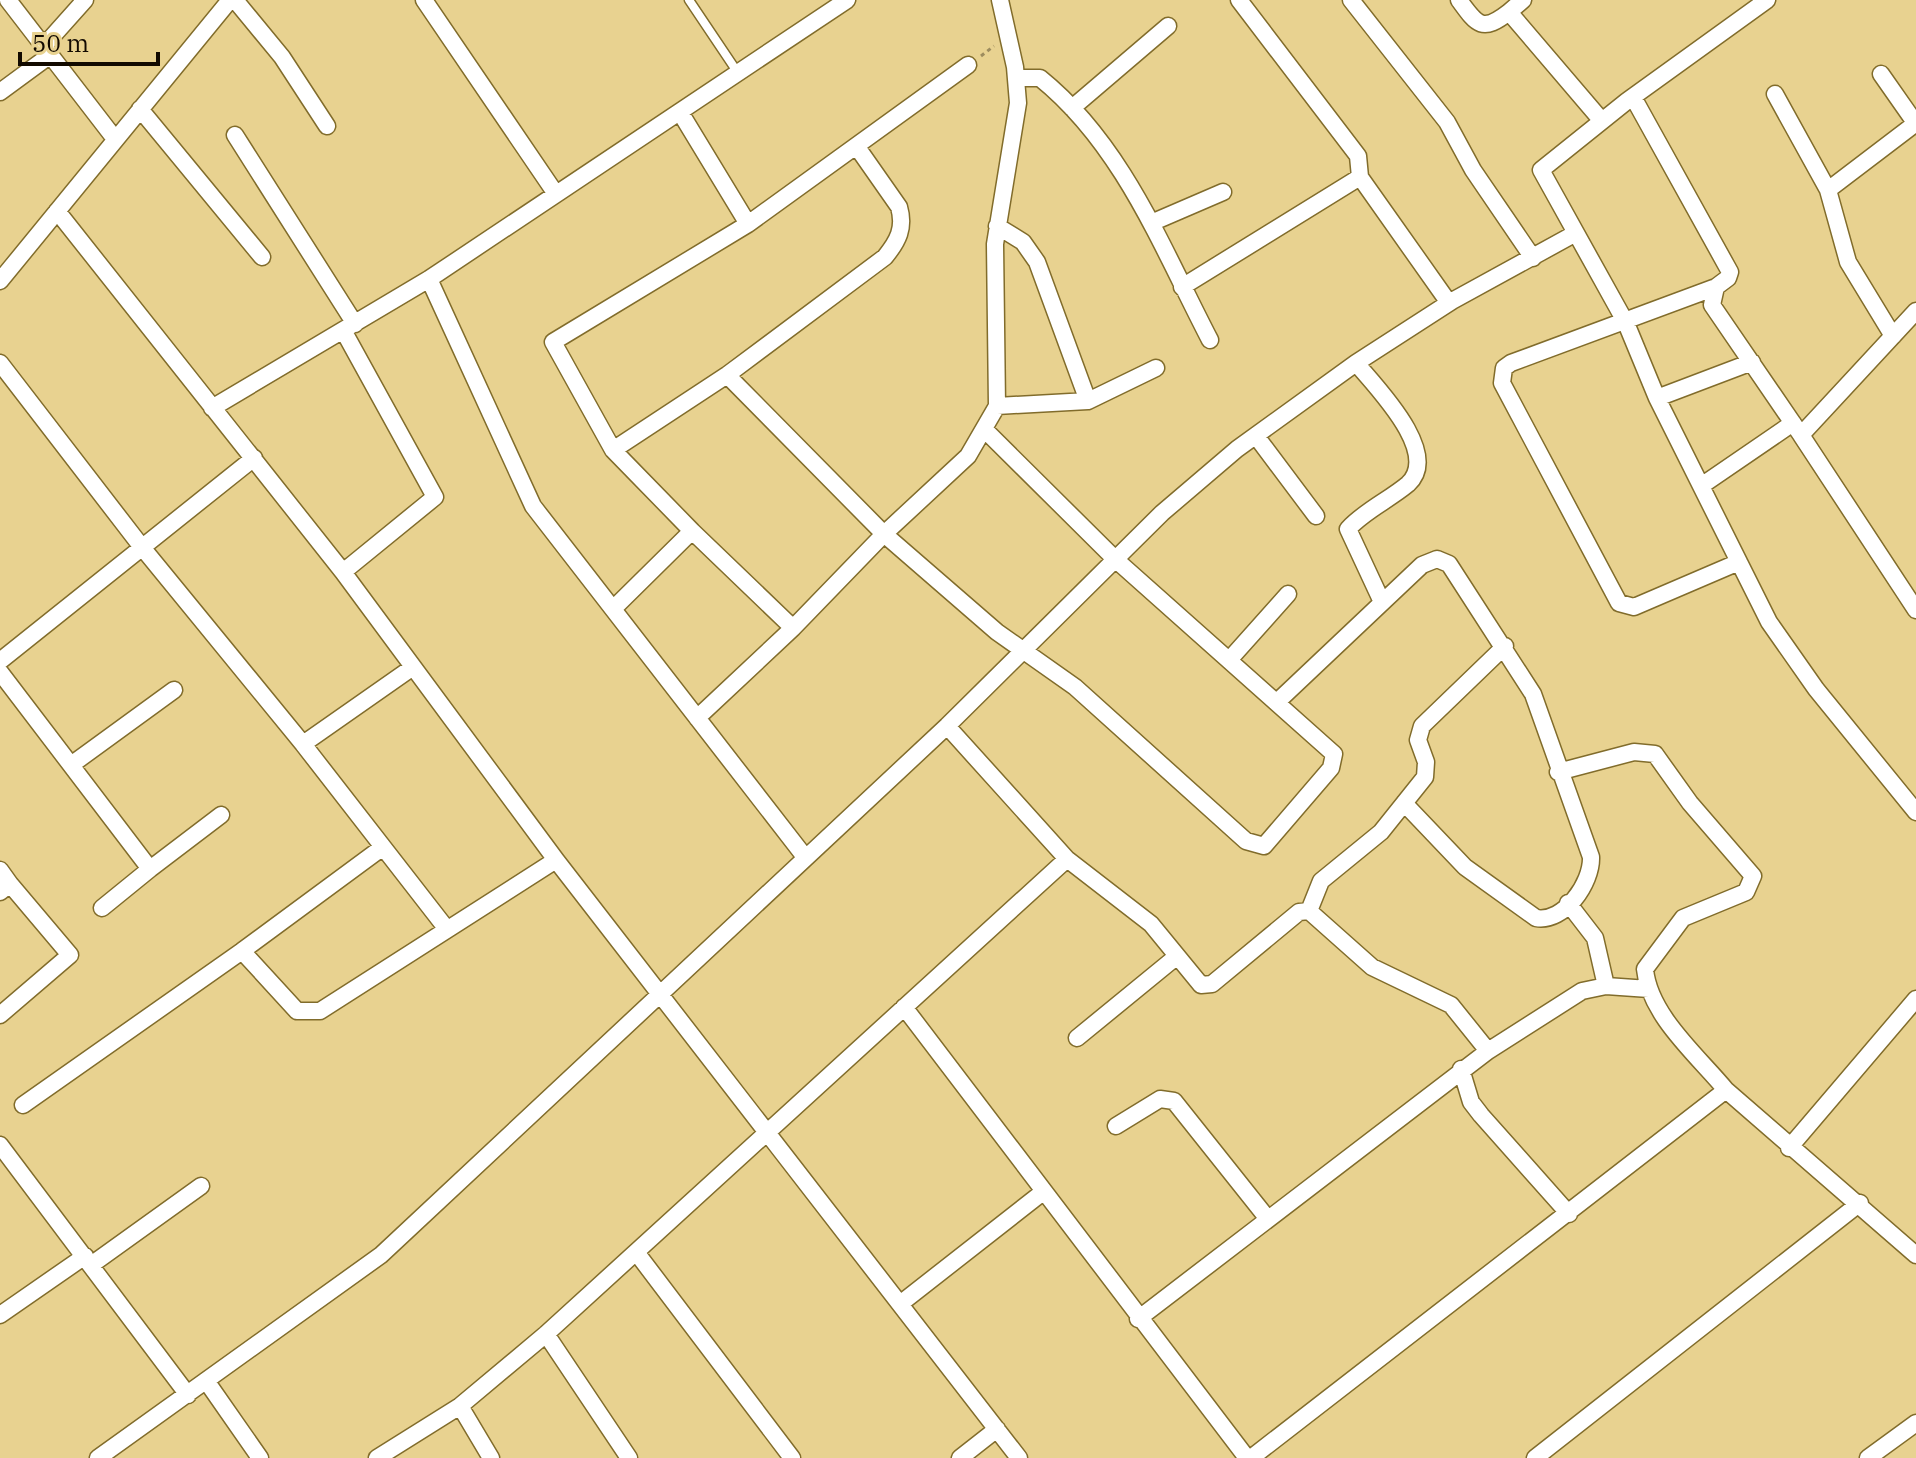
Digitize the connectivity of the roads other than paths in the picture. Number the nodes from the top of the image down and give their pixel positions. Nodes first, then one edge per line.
1 (8, 0) edge
2 (85, 0) edge
3 (233, 0) edge
4 (424, 0) edge
5 (689, 0) edge
6 (1000, 0) edge
7 (1239, 0) edge
8 (1351, 0) edge
9 (1459, 0) edge
10 (1523, 0) edge
11 (1767, 0) edge
12 (837, 3) edge
13 (1509, 12) junction
14 (1168, 26) dead end
15 (46, 52) junction
16 (968, 65) road end
17 (738, 73) junction
18 (1881, 74) dead end
19 (1016, 78) junction
20 (0, 92) edge
21 (1775, 94) dead end
22 (1633, 97) junction
23 (1072, 108) junction
24 (140, 109) junction
25 (680, 112) junction
26 (1602, 121) junction
27 (1916, 123) edge
28 (327, 126) dead end
29 (235, 135) dead end
30 (115, 139) junction
31 (857, 147) junction
32 (1360, 177) junction
33 (1828, 190) junction
34 (1223, 192) dead end
35 (556, 194) junction
36 (57, 211) junction
37 (1151, 223) junction
38 (748, 224) junction
39 (997, 226) junction
40 (1576, 233) junction
41 (262, 257) dead end
42 (1533, 258) junction
43 (429, 279) junction
44 (0, 281) edge
45 (1182, 287) junction
46 (1716, 287) junction
47 (1449, 303) junction
48 (1916, 311) edge
49 (1626, 323) junction
50 (349, 327) junction
51 (1893, 336) junction
52 (1210, 340) dead end
53 (1752, 362) junction
54 (0, 363) edge
55 (1356, 363) junction
56 (1156, 368) dead end
57 (727, 375) junction
58 (1657, 398) junction
59 (1088, 401) junction
60 (997, 406) junction
61 (212, 408) junction
62 (1797, 429) junction
63 (985, 430) junction
64 (1256, 436) junction
65 (613, 450) junction
66 (254, 458) junction
67 (1701, 486) junction
68 (1316, 516) dead end
69 (692, 531) junction
70 (884, 534) junction
71 (141, 546) junction
72 (1115, 559) junction
73 (1739, 562) junction
74 (343, 572) junction
75 (1288, 594) dead end
76 (1382, 602) junction
77 (613, 609) junction
78 (1916, 610) edge
79 (793, 628) junction
80 (1505, 646) junction
81 (1023, 650) junction
82 (1230, 659) junction
83 (0, 661) edge
84 (413, 667) junction
85 (0, 672) edge
86 (174, 690) dead end
87 (1277, 702) junction
88 (697, 718) junction
89 (947, 726) junction
90 (303, 744) junction
91 (71, 765) junction
92 (1558, 772) junction
93 (1404, 803) junction
94 (1916, 812) edge
95 (221, 815) dead end
96 (383, 847) junction
97 (805, 857) junction
98 (1067, 859) junction
99 (556, 860) junction
100 (150, 869) junction
101 (3, 882) edge
102 (1568, 903) junction
103 (102, 908) dead end
104 (1309, 911) junction
105 (446, 928) junction
106 (242, 951) junction
107 (1176, 957) junction
108 (1606, 986) junction
109 (1649, 989) junction
110 (660, 992) junction
111 (1916, 999) edge
112 (904, 1007) junction
113 (0, 1015) edge
114 (1077, 1038) dead end
115 (1488, 1051) junction
116 (1461, 1069) junction
117 (1726, 1090) junction
118 (23, 1105) dead end
119 (1116, 1126) dead end
120 (767, 1132) junction
121 (0, 1145) edge
122 (1789, 1148) junction
123 (201, 1186) dead end
124 (1043, 1192) junction
125 (1860, 1203) junction
126 (1569, 1214) junction
127 (1268, 1219) junction
128 (636, 1252) junction
129 (1916, 1255) edge
130 (88, 1261) junction
131 (900, 1304) junction
132 (0, 1315) edge
133 (1138, 1319) junction
134 (546, 1334) junction
135 (207, 1382) junction
136 (188, 1395) junction
137 (460, 1406) junction
138 (1916, 1423) edge
139 (997, 1429) junction
140 (98, 1458) edge
141 (260, 1458) edge
142 (377, 1458) edge
143 (491, 1458) edge
144 (629, 1458) edge
145 (792, 1458) edge
146 (960, 1458) edge
147 (1019, 1458) edge
148 (1249, 1458) edge
149 (1535, 1458) edge
150 (1868, 1458) edge

1 - 15 street
2 - 15 street
3 - 24 street
3 - 28 street
4 - 35 street
5 - 17 lane
6 - 19 street
7 - 32 street
8 - 42 street
9 - 13 street
10 - 13 street
11 - 22 street
12 - 17 street
13 - 26 street
14 - 23 street
15 - 20 street
15 - 30 street
16 - 31 street
17 - 25 street
18 - 27 street
19 - 23 street
19 - 39 street
21 - 33 street
22 - 26 street
22 - 46 street
23 - 37 street
24 - 30 street
24 - 41 street
25 - 35 street
25 - 38 street
26 - 40 street
27 - 33 street
29 - 50 street
30 - 36 street
31 - 38 street
31 - 57 street
32 - 45 street
32 - 47 street
33 - 51 street
34 - 37 street
35 - 43 street
36 - 44 street
36 - 61 street
37 - 45 street
38 - 65 street
39 - 59 street
39 - 60 street
40 - 42 street
40 - 49 street
42 - 47 street
43 - 50 street
43 - 77 street
45 - 52 street
46 - 49 street
46 - 53 street
47 - 55 street
48 - 51 street
49 - 58 street
49 - 73 street
50 - 61 street
50 - 74 street
51 - 62 street
53 - 58 street
53 - 62 street
54 - 71 street
55 - 64 street
55 - 76 street
56 - 59 street
57 - 65 street
57 - 70 street
58 - 67 street
59 - 60 street
60 - 63 street
61 - 66 street
62 - 67 street
62 - 78 street
63 - 70 street
63 - 72 street
64 - 68 street
64 - 72 street
65 - 69 street
66 - 71 street
66 - 74 street
67 - 73 street
69 - 77 street
69 - 79 street
70 - 79 street
70 - 81 street
71 - 83 street
71 - 90 street
72 - 81 street
72 - 82 street
73 - 94 street
74 - 84 street
75 - 82 street
76 - 80 street
76 - 87 street
77 - 88 street
79 - 88 street
80 - 92 street
80 - 93 street
81 - 87 street
81 - 89 street
82 - 87 street
84 - 90 street
84 - 99 street
85 - 91 street
86 - 91 street
88 - 97 street
89 - 97 street
89 - 98 street
90 - 96 street
91 - 100 street
92 - 102 street
92 - 109 street
93 - 102 street
93 - 104 street
95 - 100 street
96 - 105 street
96 - 106 street
97 - 110 street
98 - 107 street
98 - 112 street
99 - 105 street
99 - 110 street
100 - 103 street
101 - 113 street
102 - 108 street
104 - 107 street
104 - 115 street
105 - 106 street
106 - 118 street
107 - 114 street
108 - 109 street
108 - 115 street
109 - 117 street
110 - 120 street
110 - 135 street
111 - 122 street
112 - 120 street
112 - 124 street
115 - 116 street
116 - 126 street
116 - 127 street
117 - 122 street
117 - 126 street
119 - 127 street
120 - 128 street
120 - 131 street
121 - 130 street
122 - 125 street
123 - 130 street
124 - 131 street
124 - 133 street
125 - 129 street
125 - 149 street
126 - 148 street
127 - 133 street
128 - 134 street
128 - 145 street
130 - 132 street
130 - 136 street
131 - 139 street
133 - 148 street
134 - 137 street
134 - 144 street
135 - 136 street
135 - 141 street
136 - 140 street
137 - 142 street
137 - 143 street
138 - 150 street
139 - 146 street
139 - 147 street

